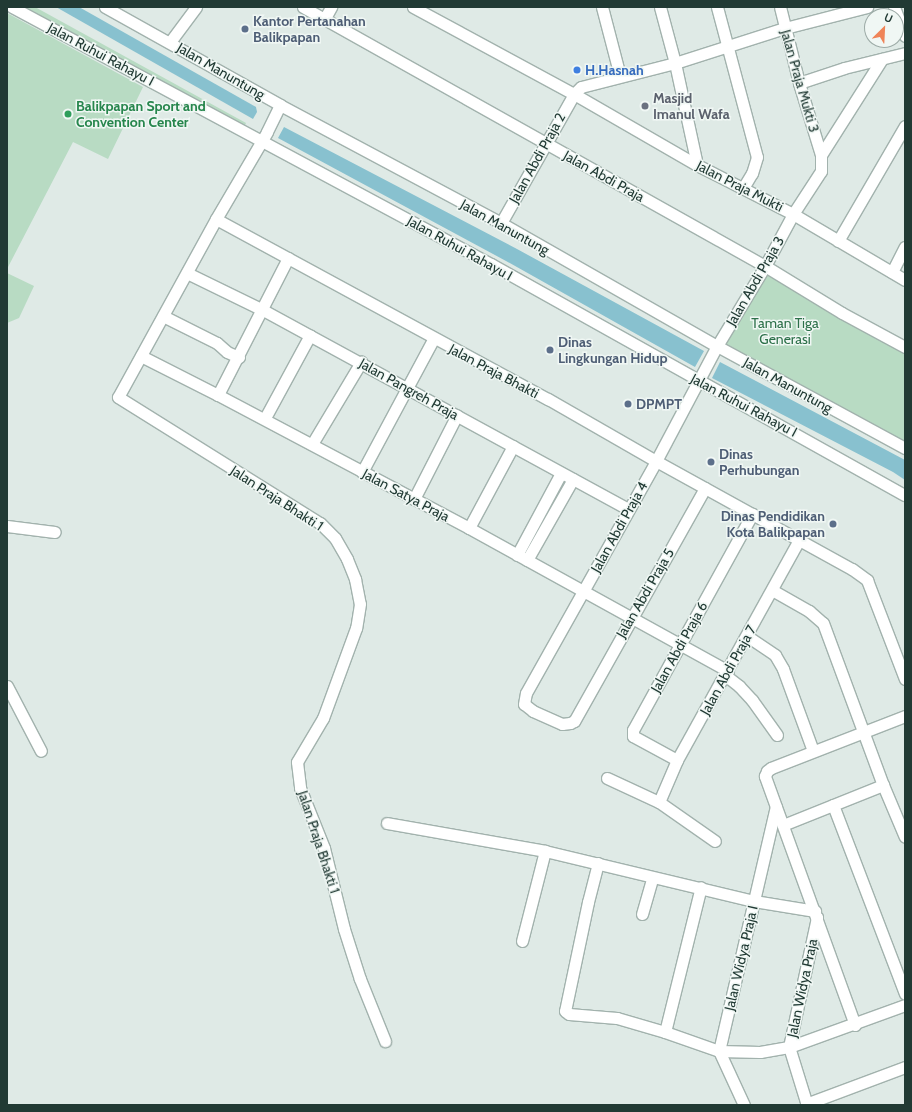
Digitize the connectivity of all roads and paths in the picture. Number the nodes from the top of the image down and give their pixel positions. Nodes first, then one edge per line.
1 (12, 7) edge
2 (105, 7) edge
3 (196, 7) edge
4 (302, 7) edge
5 (331, 7) edge
6 (414, 7) edge
7 (602, 7) edge
8 (660, 7) edge
9 (717, 7) edge
10 (780, 7) edge
11 (867, 7) edge
12 (894, 7) edge
13 (325, 18) junction
14 (785, 28) junction
15 (905, 36) edge
16 (170, 42) junction
17 (728, 45) junction
18 (905, 53) edge
19 (882, 59) junction
20 (675, 63) junction
21 (620, 76) junction
22 (799, 83) junction
23 (574, 94) junction
24 (278, 110) junction
25 (905, 126) edge
26 (265, 136) junction
27 (545, 143) junction
28 (821, 155) junction
29 (697, 165) junction
30 (743, 188) junction
31 (792, 214) junction
32 (216, 219) junction
33 (501, 223) junction
34 (838, 241) junction
35 (905, 247) edge
36 (288, 258) junction
37 (765, 266) junction
38 (892, 272) junction
39 (187, 273) junction
40 (905, 280) edge
41 (263, 310) junction
42 (163, 316) junction
43 (310, 335) junction
44 (434, 338) junction
45 (905, 347) edge
46 (715, 351) junction
47 (141, 356) junction
48 (238, 357) junction
49 (361, 362) junction
50 (701, 378) junction
51 (408, 388) junction
52 (218, 395) junction
53 (457, 415) junction
54 (265, 418) junction
55 (312, 444) junction
56 (513, 446) junction
57 (905, 448) edge
58 (656, 462) junction
59 (362, 472) junction
60 (561, 473) junction
61 (573, 479) junction
62 (705, 488) junction
63 (905, 495) edge
64 (414, 499) junction
65 (628, 510) junction
66 (752, 514) junction
67 (7, 526) edge
68 (469, 528) junction
69 (55, 532) dead end
70 (799, 540) junction
71 (517, 555) junction
72 (527, 560) junction
73 (772, 590) junction
74 (583, 591) junction
75 (630, 618) junction
76 (747, 636) junction
77 (680, 645) junction
78 (727, 673) junction
79 (538, 674) joint
80 (905, 679) edge
81 (7, 686) edge
82 (10, 698) edge
83 (905, 716) edge
84 (864, 732) junction
85 (776, 735) dead end
86 (41, 750) dead end
87 (813, 751) junction
88 (677, 760) junction
89 (607, 778) dead end
90 (884, 785) junction
91 (659, 802) junction
92 (833, 805) junction
93 (776, 807) junction
94 (387, 823) dead end
95 (783, 824) junction
96 (905, 836) edge
97 (715, 842) dead end
98 (545, 851) junction
99 (598, 863) junction
100 (652, 878) junction
101 (701, 887) junction
102 (754, 901) junction
103 (642, 914) dead end
104 (816, 914) junction
105 (522, 941) dead end
106 (905, 994) edge
107 (905, 1005) edge
108 (855, 1025) junction
109 (665, 1032) junction
110 (385, 1041) dead end
111 (789, 1047) junction
112 (719, 1052) junction
113 (905, 1067) edge
114 (806, 1104) edge
115 (744, 1105) edge

1 - 26 street, Jalan Ruhui Rahayu I
2 - 16 street, Jalan Manuntung
3 - 16 street
4 - 13 street, Jalan Abdi Praja
5 - 13 street
6 - 23 street, Jalan Praja Mukti
7 - 21 street
8 - 20 street
9 - 17 street
10 - 14 street, Jalan Praja Mukti 3
11 - 14 street
12 - 15 street
13 - 27 street, Jalan Abdi Praja
14 - 17 street
14 - 22 street, Jalan Praja Mukti 3
16 - 24 street, Jalan Manuntung
17 - 20 street
17 - 30 street
18 - 19 street
19 - 22 street
19 - 28 street, Jalan Abdi Praja 3
20 - 21 street
20 - 29 street
21 - 23 street
22 - 28 street, Jalan Praja Mukti 3
23 - 27 street, Jalan Abdi Praja 2
23 - 29 street, Jalan Praja Mukti
24 - 26 street
24 - 33 street, Jalan Manuntung
25 - 34 street
26 - 32 street
26 - 50 street, Jalan Ruhui Rahayu I
27 - 33 street, Jalan Abdi Praja 2
27 - 37 street, Jalan Abdi Praja
28 - 31 street, Jalan Abdi Praja 3
29 - 30 street, Jalan Praja Mukti
30 - 31 street, Jalan Praja Mukti
31 - 34 street, Jalan Praja Mukti
31 - 37 street, Jalan Abdi Praja 3
32 - 36 street, Jalan Praja Bhakti
32 - 39 street, Jalan Praja Bhakti 1
33 - 46 street, Jalan Manuntung
34 - 38 street, Jalan Praja Mukti
35 - 38 street
36 - 41 street
36 - 44 street, Jalan Praja Bhakti
37 - 45 street, Jalan Abdi Praja
37 - 46 street, Jalan Abdi Praja 3
38 - 40 street, Jalan Praja Mukti
39 - 41 street, Jalan Pangreh Praja
39 - 42 street, Jalan Praja Bhakti 1
41 - 43 street, Jalan Pangreh Praja
41 - 48 street
42 - 47 street, Jalan Praja Bhakti 1
42 - 48 street
43 - 49 street, Jalan Pangreh Praja
43 - 54 street
44 - 51 street
44 - 58 street, Jalan Praja Bhakti
46 - 50 street, Jalan Abdi Praja 3
46 - 57 street, Jalan Manuntung
47 - 52 street, Jalan Satya Praja
47 - 110 street, Jalan Praja Bhakti 1
48 - 52 street
49 - 51 street, Jalan Pangreh Praja
49 - 55 street
50 - 58 street, Jalan Abdi Praja 4
50 - 63 street, Jalan Ruhui Rahayu I
51 - 53 street, Jalan Pangreh Praja
51 - 59 street
52 - 54 street, Jalan Satya Praja
53 - 56 street, Jalan Pangreh Praja
53 - 64 street
54 - 55 street, Jalan Satya Praja
55 - 59 street, Jalan Satya Praja
56 - 60 street, Jalan Pangreh Praja
56 - 68 street
58 - 62 street, Jalan Praja Bhakti
58 - 65 street, Jalan Abdi Praja 4
59 - 64 street, Jalan Satya Praja
60 - 61 street, Jalan Pangreh Praja
60 - 71 street
61 - 65 street, Jalan Pangreh Praja
61 - 72 street
62 - 66 street, Jalan Praja Bhakti
62 - 75 street, Jalan Abdi Praja 5
64 - 68 street, Jalan Satya Praja
65 - 74 street, Jalan Abdi Praja 4
66 - 70 street, Jalan Praja Bhakti
66 - 77 street, Jalan Abdi Praja 6
67 - 69 street
68 - 71 street, Jalan Satya Praja
70 - 73 street, Jalan Abdi Praja 7
70 - 80 street, Jalan Praja Bhakti
71 - 72 street, Jalan Satya Praja
72 - 74 street, Jalan Satya Praja
73 - 76 street, Jalan Abdi Praja 7
73 - 84 street
74 - 75 street, Jalan Satya Praja
74 - 79 street, Jalan Abdi Praja 4
75 - 77 street, Jalan Satya Praja
75 - 79 street, Jalan Abdi Praja 5
76 - 78 street, Jalan Abdi Praja 7
76 - 87 street
77 - 78 street, Jalan Satya Praja
77 - 88 street, Jalan Abdi Praja 6
78 - 85 street, Jalan Satya Praja
78 - 88 street, Jalan Abdi Praja 7
81 - 82 street
82 - 86 street
83 - 84 street
84 - 87 street
84 - 90 street
87 - 93 street
88 - 91 street, Jalan Abdi Praja 7
89 - 91 street
90 - 92 street
90 - 96 street
91 - 97 street
92 - 95 street
92 - 106 street
93 - 95 street
93 - 102 street, Jalan Widya Praja I
94 - 98 street
95 - 104 street
98 - 99 street
98 - 105 street
99 - 100 street
99 - 109 street
100 - 101 street
100 - 103 street
101 - 102 street
101 - 109 street
102 - 104 street
102 - 112 street, Jalan Widya Praja I
104 - 108 street
104 - 111 street, Jalan Widya Praja
107 - 108 street
108 - 111 street
109 - 112 street
111 - 112 street
111 - 114 street, Jalan Widya Praja
112 - 115 street
113 - 114 street

